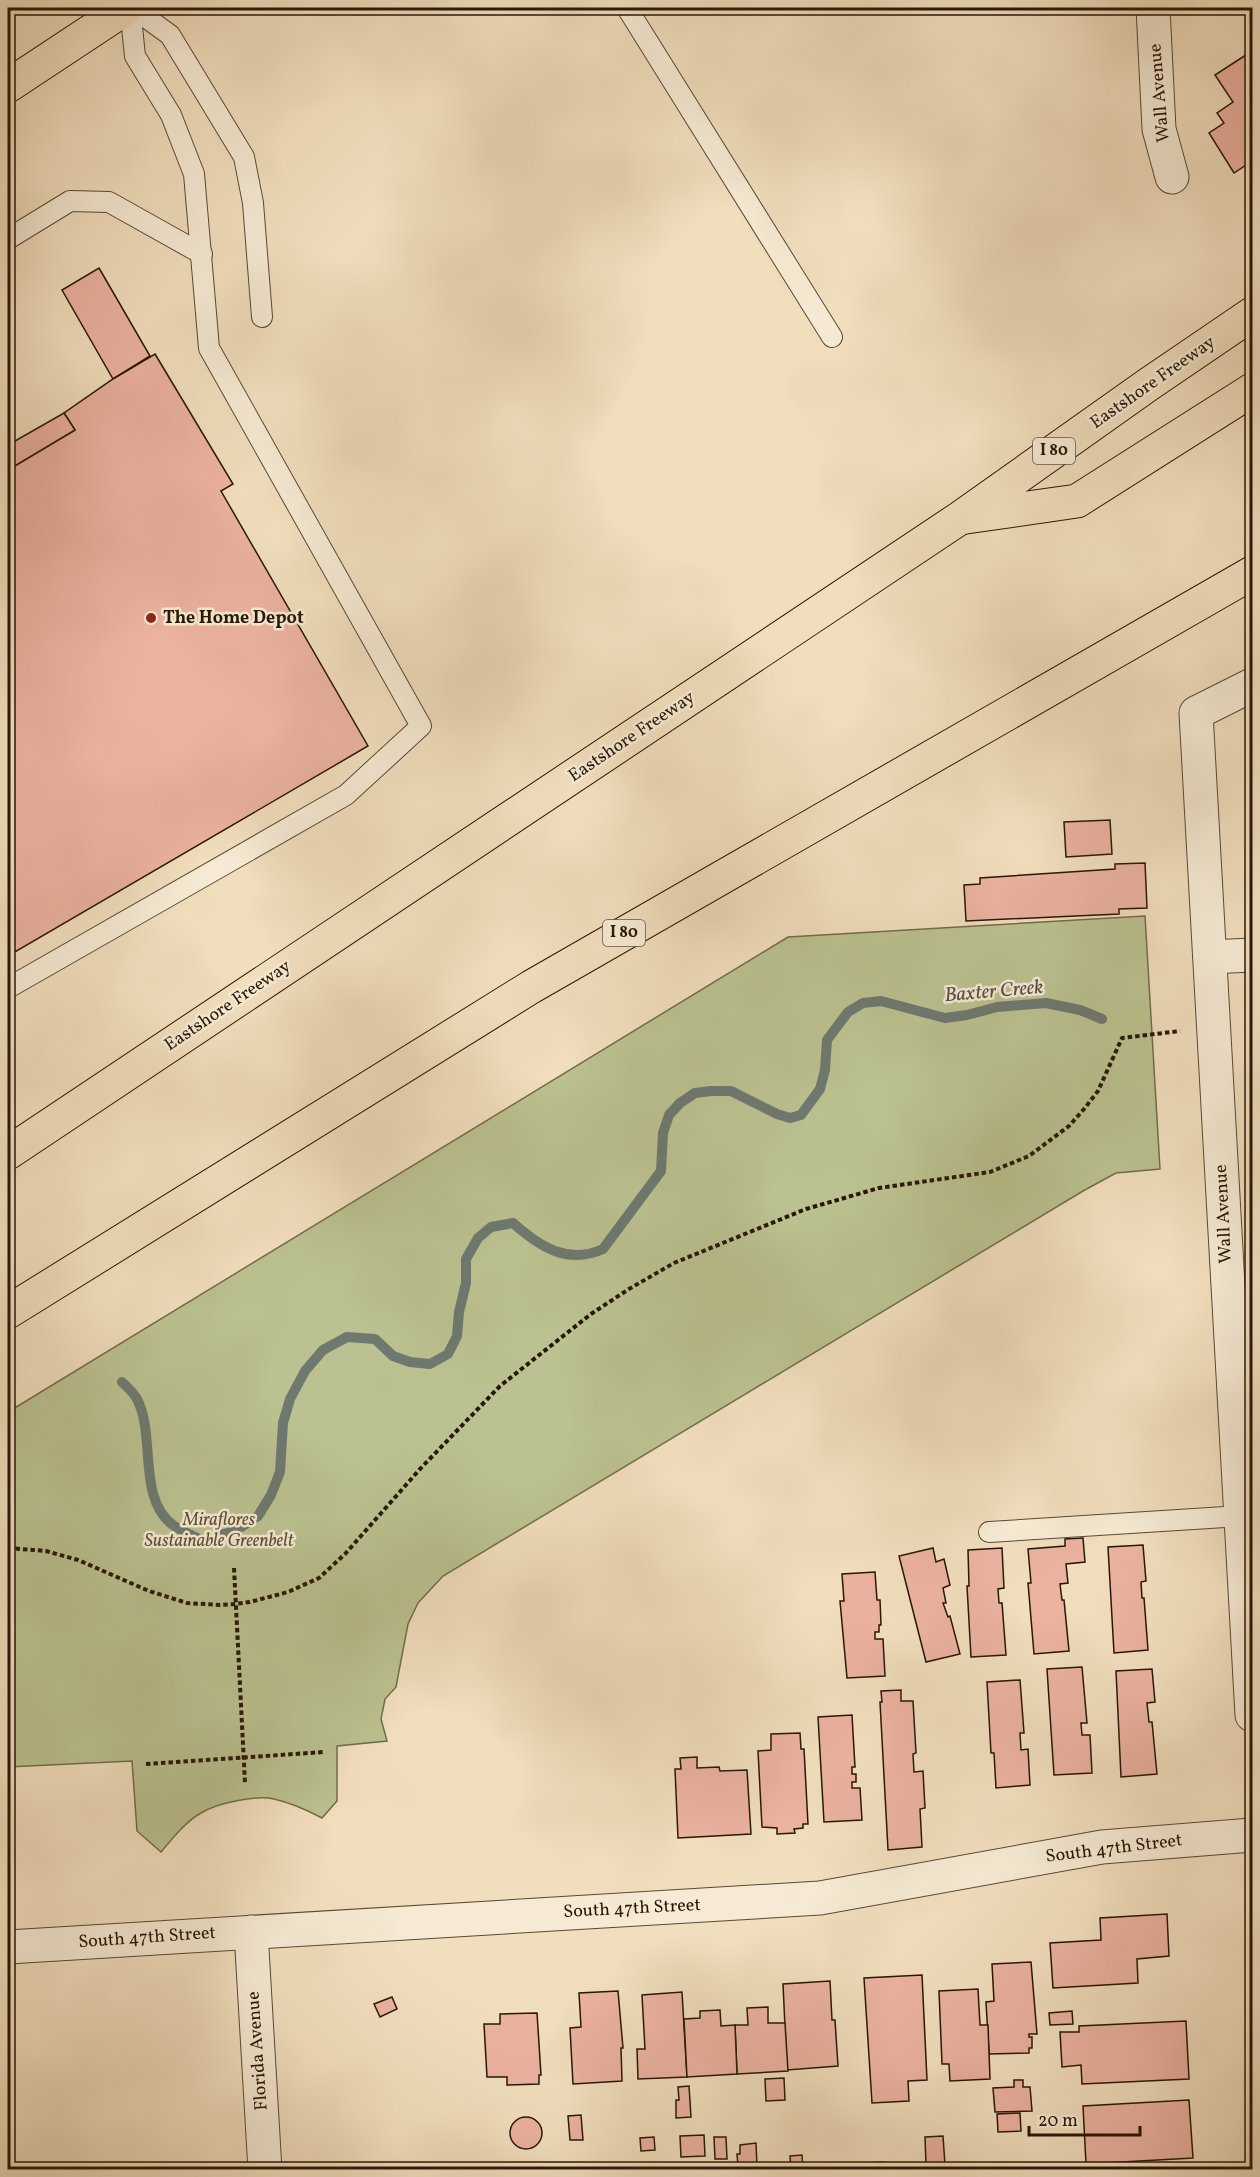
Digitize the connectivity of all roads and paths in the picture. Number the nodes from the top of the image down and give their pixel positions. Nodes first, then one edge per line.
1 (130, 8) edge
2 (627, 8) edge
3 (1153, 8) edge
4 (8, 87) edge
5 (1172, 177) dead end
6 (8, 238) edge
7 (202, 254) junction
8 (1252, 294) edge
9 (1252, 314) edge
10 (262, 317) dead end
11 (832, 337) dead end
12 (1149, 384) junction
13 (1252, 390) edge
14 (960, 518) junction
15 (1252, 573) edge
16 (1252, 685) edge
17 (1252, 955) edge
18 (1210, 957) junction
19 (8, 988) edge
20 (1214, 1028) junction
21 (8, 1153) edge
22 (8, 1312) edge
23 (1241, 1516) junction
24 (989, 1532) dead end
25 (8, 1548) edge
26 (234, 1569) dead end
27 (236, 1604) junction
28 (1252, 1715) edge
29 (324, 1752) dead end
30 (244, 1757) junction
31 (146, 1764) dead end
32 (245, 1783) dead end
33 (1252, 1835) edge
34 (251, 1932) junction
35 (8, 1947) edge
36 (265, 2169) edge

1 - 4 main road
1 - 7 lane
1 - 10 lane
2 - 11 lane
3 - 5 street, Wall Avenue
6 - 7 lane
7 - 19 lane
8 - 12 main road
9 - 12 main road, Eastshore Freeway / I 80
12 - 14 main road, Eastshore Freeway / I 80
13 - 14 main road
14 - 21 main road, Eastshore Freeway / I 80
15 - 22 main road, I 80
16 - 18 street, Wall Avenue
17 - 18 street
18 - 20 street, Wall Avenue
20 - 23 street, Wall Avenue
20 - 27 path
23 - 24 lane
23 - 28 street, Wall Avenue
25 - 27 path
26 - 27 path
27 - 30 path
29 - 30 path
30 - 31 path
30 - 32 path
33 - 34 street, South 47th Street
34 - 35 street, South 47th Street
34 - 36 street, Florida Avenue

